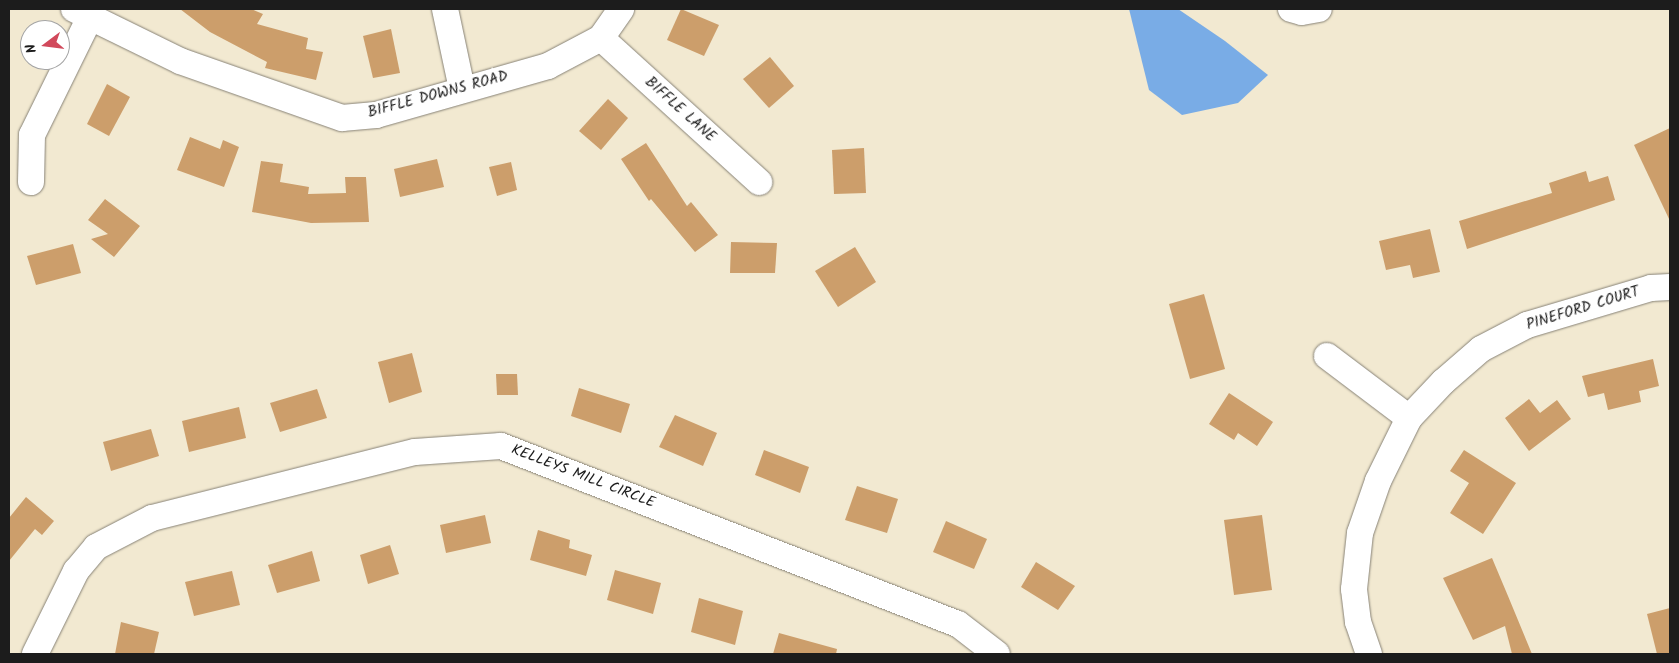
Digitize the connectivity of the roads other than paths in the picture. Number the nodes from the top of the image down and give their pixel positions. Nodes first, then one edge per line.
1 (445, 9) edge
2 (621, 9) edge
3 (1291, 9) edge
4 (1318, 9) edge
5 (82, 13) edge
6 (601, 38) junction
7 (462, 88) junction
8 (31, 182) dead end
9 (758, 182) dead end
10 (1670, 287) edge
11 (1327, 356) dead end
12 (1408, 418) junction
13 (35, 654) edge
14 (997, 654) edge
15 (1369, 654) edge

1 - 7 street
2 - 6 street, BIFFLE DOWNS ROAD
3 - 4 street
5 - 7 street, BIFFLE DOWNS ROAD
5 - 8 street
6 - 7 street, BIFFLE DOWNS ROAD
6 - 9 street, BIFFLE LANE
10 - 12 street, PINEFORD COURT
11 - 12 street
12 - 15 street, PINEFORD COURT
13 - 14 street, KELLEYS MILL CIRCLE

